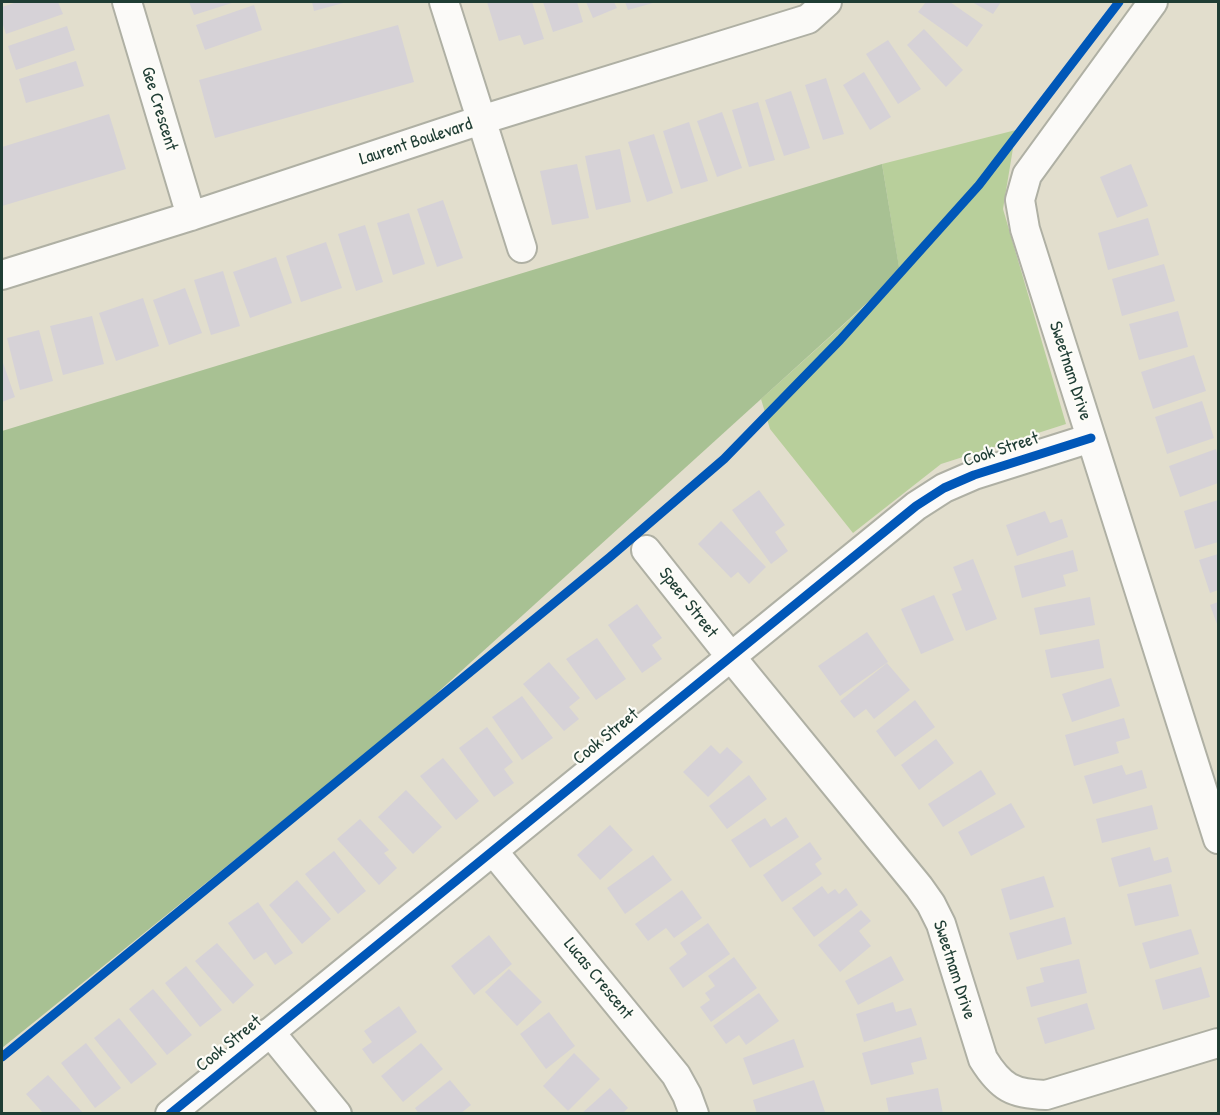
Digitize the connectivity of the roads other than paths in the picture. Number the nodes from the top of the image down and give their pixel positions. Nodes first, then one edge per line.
1 (127, 2) edge
2 (444, 2) edge
3 (827, 2) edge
4 (1153, 2) edge
5 (481, 120) junction
6 (191, 216) junction
7 (522, 248) dead end
8 (2, 275) edge
9 (1091, 438) junction
10 (646, 550) dead end
11 (731, 657) junction
12 (1218, 839) edge
13 (493, 850) junction
14 (270, 1032) junction
15 (1218, 1043) edge
16 (170, 1113) edge
17 (337, 1113) edge
18 (694, 1113) edge

1 - 6 street, Gee Crescent
2 - 5 street
3 - 5 street, Laurent Boulevard
4 - 9 street, Sweetnam Drive
5 - 6 street, Laurent Boulevard
5 - 7 street
6 - 8 street, Laurent Boulevard
9 - 11 street, Cook Street
9 - 12 street, Sweetnam Drive
10 - 11 street, Speer Street
11 - 13 street, Cook Street
11 - 15 street, Sweetnam Drive
13 - 14 street, Cook Street
13 - 18 street, Lucas Crescent
14 - 16 street, Cook Street
14 - 17 street

